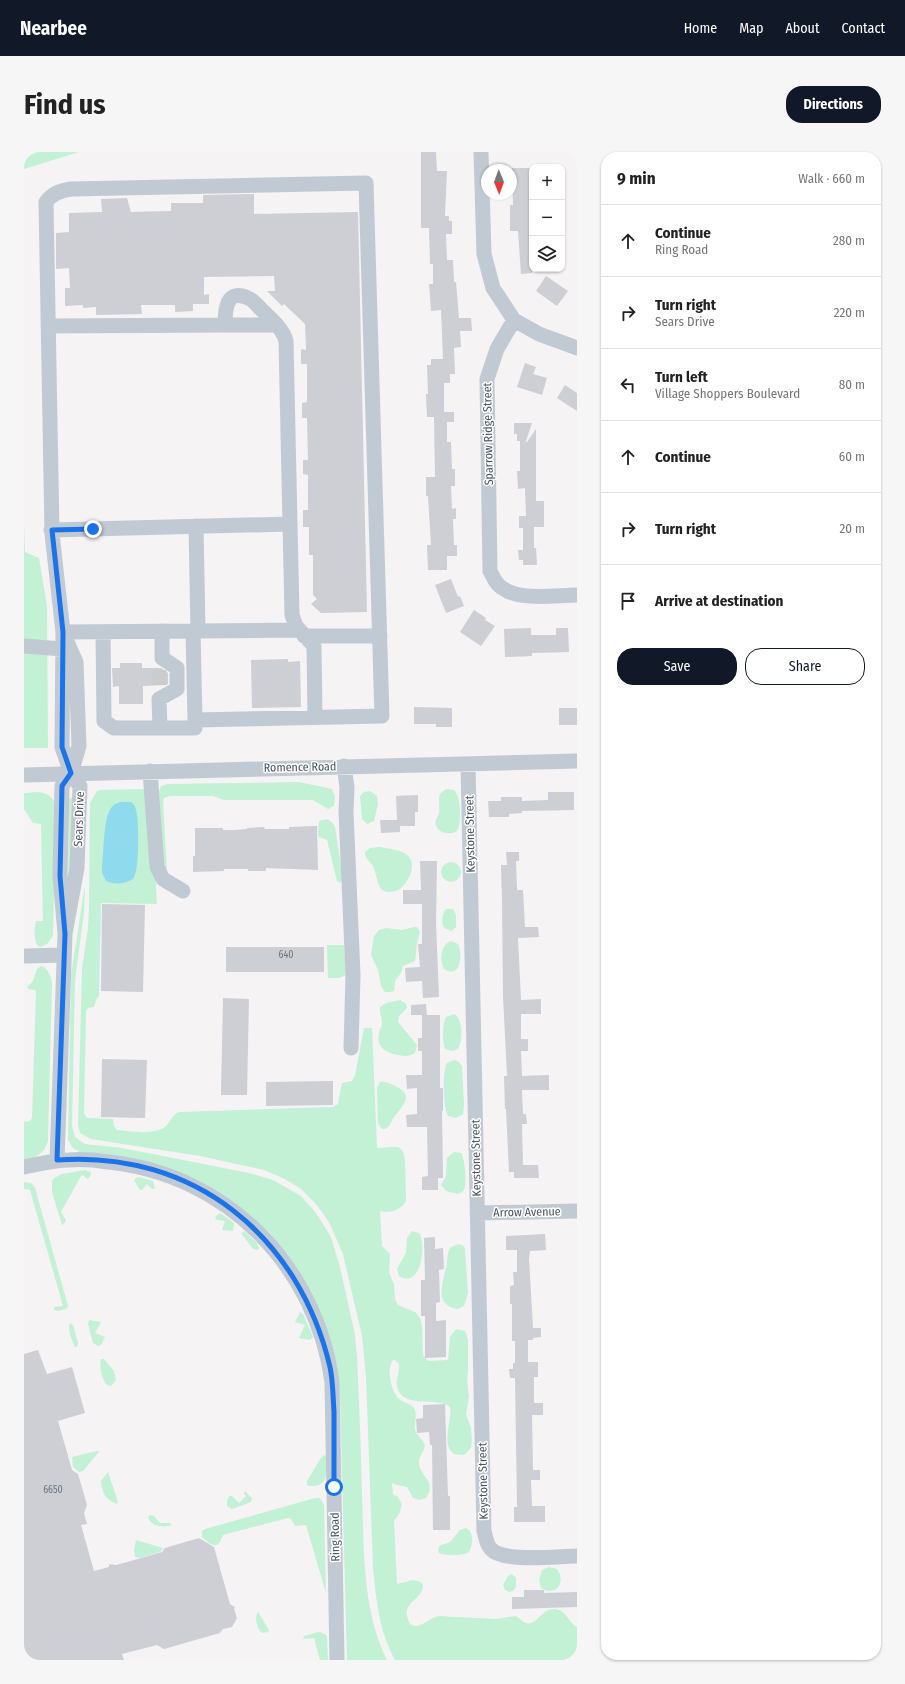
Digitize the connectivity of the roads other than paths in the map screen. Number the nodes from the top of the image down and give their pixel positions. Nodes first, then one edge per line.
1 (482, 152) edge
2 (514, 320) junction
3 (225, 325) junction
4 (277, 325) junction
5 (48, 326) junction
6 (577, 348) edge
7 (290, 524) junction
8 (196, 526) junction
9 (52, 530) junction
10 (577, 595) edge
11 (162, 631) junction
12 (196, 631) junction
13 (63, 632) junction
14 (103, 632) junction
15 (302, 633) junction
16 (380, 636) junction
17 (24, 646) edge
18 (62, 649) junction
19 (315, 718) junction
20 (195, 720) junction
21 (160, 727) junction
22 (577, 761) edge
23 (468, 764) junction
24 (344, 766) junction
25 (150, 771) junction
26 (71, 773) junction
27 (24, 774) edge
28 (183, 891) dead end
29 (64, 955) junction
30 (26, 956) dead end
31 (351, 1048) dead end
32 (57, 1160) junction
33 (24, 1167) edge
34 (577, 1211) edge
35 (478, 1213) junction
36 (577, 1556) edge
37 (338, 1660) edge

1 - 2 street
2 - 6 street
2 - 10 street, Sparrow Ridge Street
3 - 4 street
3 - 4 street
3 - 5 street
4 - 7 street
5 - 9 street
5 - 16 street
7 - 8 street
7 - 15 street
8 - 9 street
8 - 12 street
9 - 13 street
11 - 12 street
11 - 14 street
11 - 21 street
12 - 15 street
12 - 20 street
13 - 14 street
13 - 18 street, Sears Drive
13 - 26 street
14 - 21 street
15 - 16 street
15 - 19 street
16 - 19 street
17 - 18 street
18 - 26 street, Sears Drive
19 - 20 street
20 - 21 street
22 - 23 street, Romence Road
23 - 24 street, Romence Road
23 - 35 street, Keystone Street
24 - 25 street, Romence Road
24 - 31 street
25 - 26 street, Romence Road
25 - 28 street
26 - 27 street, Romence Road
26 - 29 street, Sears Drive
29 - 30 street
29 - 32 street, Sears Drive
32 - 33 street, Ring Road
32 - 37 street, Ring Road
34 - 35 street, Arrow Avenue
35 - 36 street, Keystone Street

